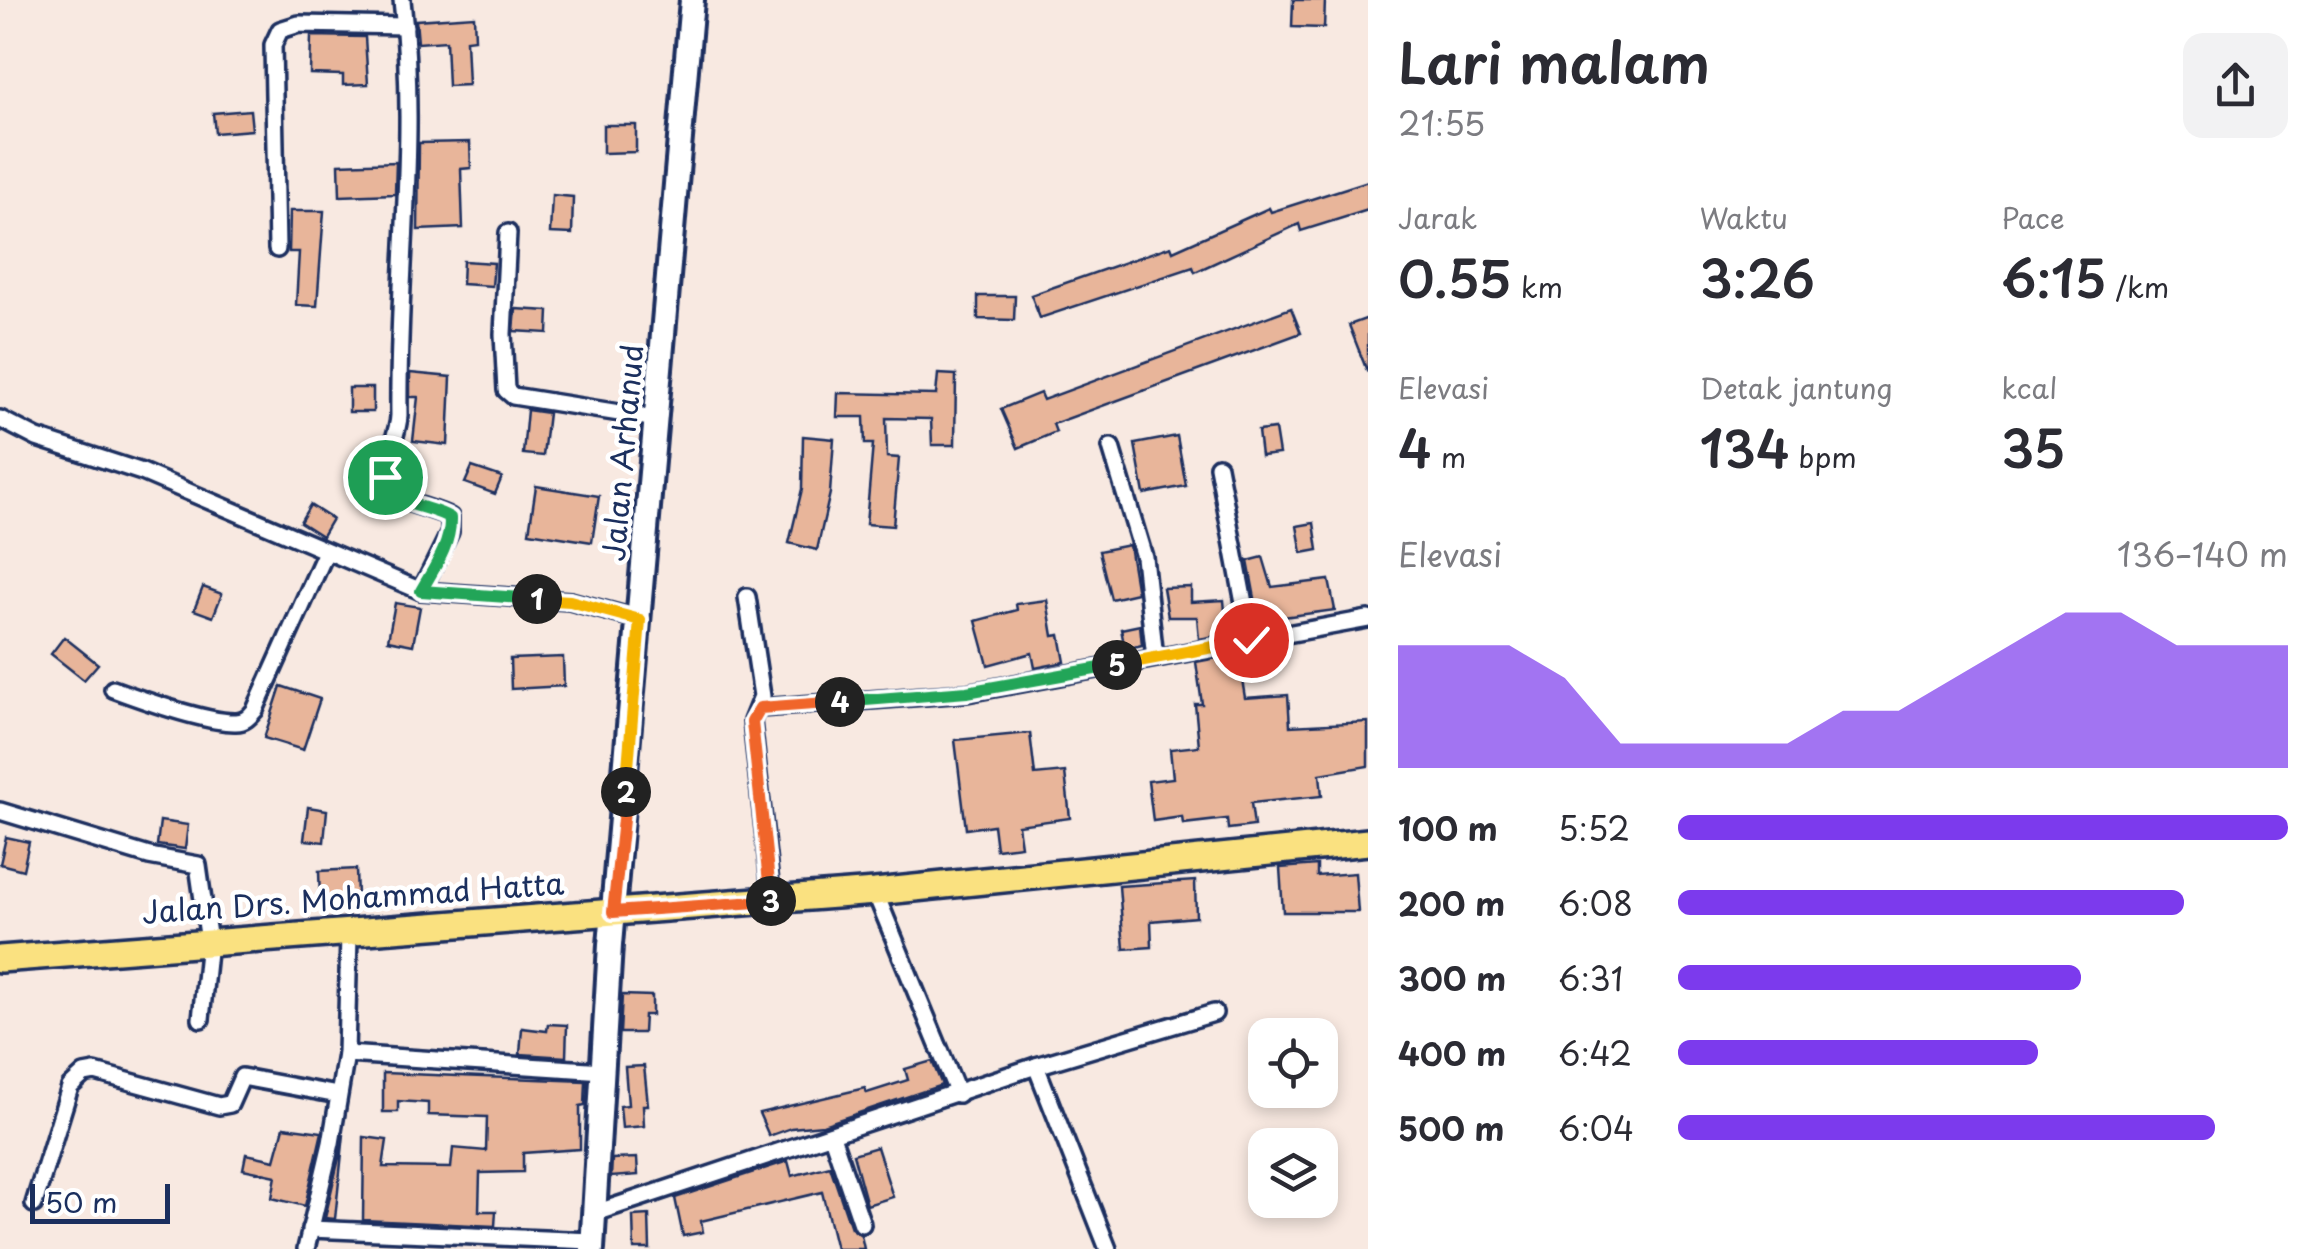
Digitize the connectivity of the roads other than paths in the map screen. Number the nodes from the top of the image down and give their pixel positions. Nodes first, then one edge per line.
1 (402, 0) edge
2 (692, 0) edge
3 (405, 26) junction
4 (508, 233) dead end
5 (277, 249) dead end
6 (0, 419) edge
7 (657, 419) junction
8 (1111, 446) dead end
9 (1218, 466) dead end
10 (325, 554) junction
11 (421, 591) junction
12 (747, 597) dead end
13 (1368, 619) edge
14 (640, 620) junction
15 (1251, 640) junction
16 (1154, 658) junction
17 (113, 689) dead end
18 (760, 708) junction
19 (0, 811) edge
20 (1368, 842) edge
21 (875, 892) junction
22 (772, 901) junction
23 (613, 912) junction
24 (350, 936) junction
25 (209, 942) junction
26 (0, 959) edge
27 (1214, 1012) dead end
28 (201, 1019) dead end
29 (346, 1054) junction
30 (1036, 1066) junction
31 (604, 1072) junction
32 (958, 1094) junction
33 (338, 1095) junction
34 (832, 1136) junction
35 (34, 1204) dead end
36 (594, 1213) junction
37 (862, 1224) dead end
38 (310, 1230) junction
39 (381, 1241) edge
40 (1106, 1241) edge
41 (592, 1245) edge
42 (306, 1249) edge

1 - 3 street
2 - 7 street, Jalan Arhanud
3 - 5 street
3 - 11 street
4 - 7 street
6 - 10 street
7 - 14 street, Jalan Arhanud
8 - 16 street
9 - 15 street
10 - 11 street
10 - 17 street
11 - 14 street
12 - 18 street
13 - 15 street
14 - 23 street, Jalan Arhanud
15 - 16 street
16 - 18 street
18 - 22 street
19 - 25 street
20 - 21 main road, Jalan Drs. Mohammad Hatta
21 - 22 main road, Jalan Drs. Mohammad Hatta
21 - 32 street
22 - 23 main road, Jalan Drs. Mohammad Hatta
23 - 24 main road, Jalan Drs. Mohammad Hatta
23 - 31 street, Jalan Arhanud
24 - 25 main road, Jalan Drs. Mohammad Hatta
24 - 29 street
25 - 26 main road, Jalan Drs. Mohammad Hatta
25 - 28 street
27 - 30 street
29 - 31 street
29 - 33 street
30 - 32 street
30 - 40 street
31 - 36 street, Jalan Arhanud
32 - 34 street
33 - 35 street
33 - 38 street
34 - 36 street
34 - 37 street
36 - 41 street, Jalan Arhanud
38 - 39 street
38 - 42 street
39 - 41 street

